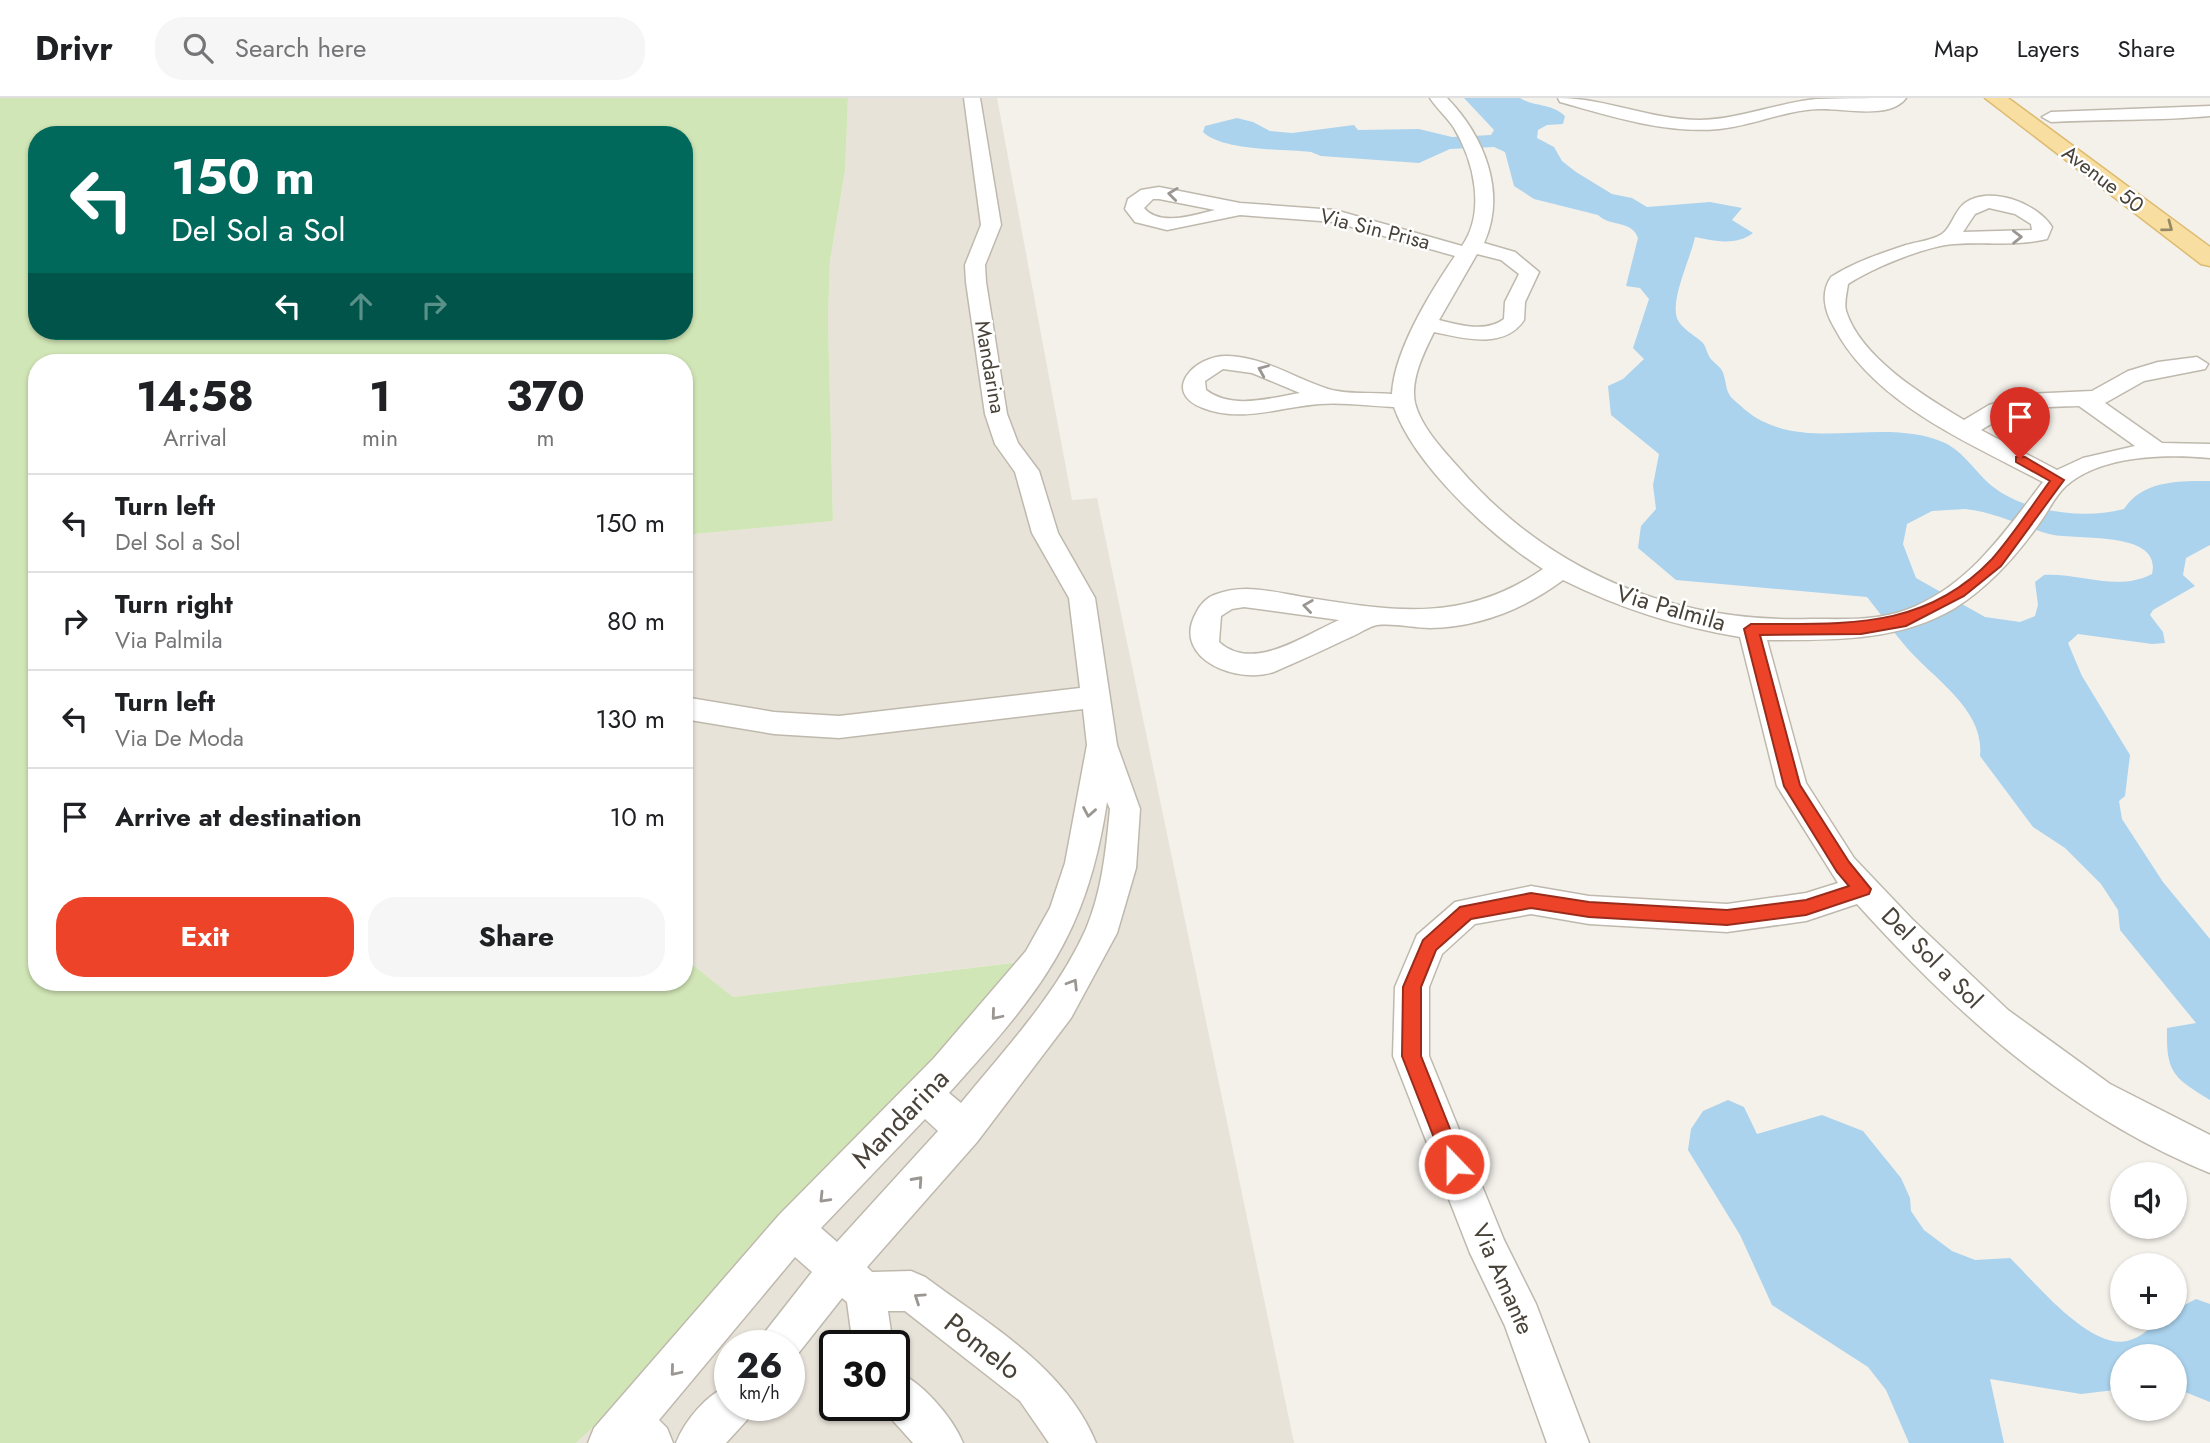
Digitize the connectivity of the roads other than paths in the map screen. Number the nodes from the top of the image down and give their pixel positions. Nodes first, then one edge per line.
1 (972, 98) edge
2 (1438, 98) edge
3 (1566, 98) edge
4 (1898, 98) edge
5 (1996, 98) edge
6 (2004, 98) edge
7 (2024, 98) edge
8 (2191, 98) edge
9 (1819, 101) edge
10 (2210, 111) edge
11 (2127, 112) junction
12 (2050, 117) junction
13 (1640, 118) junction
14 (1731, 122) junction
15 (1671, 140) dead end
16 (1726, 142) dead end
17 (1240, 209) dead end
18 (2210, 234) edge
19 (1949, 238) dead end
20 (1469, 250) junction
21 (2210, 259) edge
22 (1427, 324) junction
23 (2197, 364) dead end
24 (1326, 397) junction
25 (2085, 399) junction
26 (1404, 401) junction
27 (1966, 429) junction
28 (2206, 446) edge
29 (2156, 450) junction
30 (2058, 480) junction
31 (1562, 568) junction
32 (1376, 615) junction
33 (1751, 629) junction
34 (1097, 697) junction
35 (693, 710) edge
36 (1102, 745) junction
37 (1863, 889) junction
38 (924, 1095) junction
39 (964, 1129) junction
40 (2210, 1155) edge
41 (793, 1230) junction
42 (852, 1281) junction
43 (797, 1330) edge
44 (868, 1330) edge
45 (910, 1408) edge
46 (718, 1421) edge
47 (630, 1436) edge
48 (697, 1443) edge
49 (942, 1443) edge
50 (1075, 1443) edge
51 (1568, 1443) edge

1 - 34 street, Mandarina
2 - 20 street
3 - 13 street
4 - 9 street
5 -> 21 main road, Avenue 50
6 - 12 main road
7 - 12 main road, Avenue 50
8 - 11 street
9 - 14 street
10 - 11 street
11 - 12 street
12 - 18 main road, Avenue 50
13 - 14 street
13 - 15 street
14 - 16 street
17 - 20 street, Via Sin Prisa
19 - 27 street
20 - 22 street
20 - 22 street, Via Sin Prisa
22 - 26 street
23 - 25 street
24 -> 24 street
24 - 26 street
25 - 27 street
25 - 29 street
26 - 31 street, Via Palmila
27 - 30 street
28 - 29 street
29 - 30 street
30 - 33 street, Via Palmila
31 - 32 street
31 - 33 street, Via Palmila
32 -> 32 street
33 - 37 street, Del Sol a Sol
34 - 35 street
34 - 36 street, Mandarina
36 -> 38 street, Mandarina
39 -> 36 street, Mandarina
37 - 40 street, Del Sol a Sol
37 - 51 street, Via Amante
38 - 39 street
38 -> 41 street, Mandarina
42 -> 39 street, Mandarina
41 - 42 street
41 -> 47 street, Mandarina
42 - 43 street, Mandarina
42 - 44 street
50 -> 42 street, Pomelo
45 - 49 street
46 - 48 street

